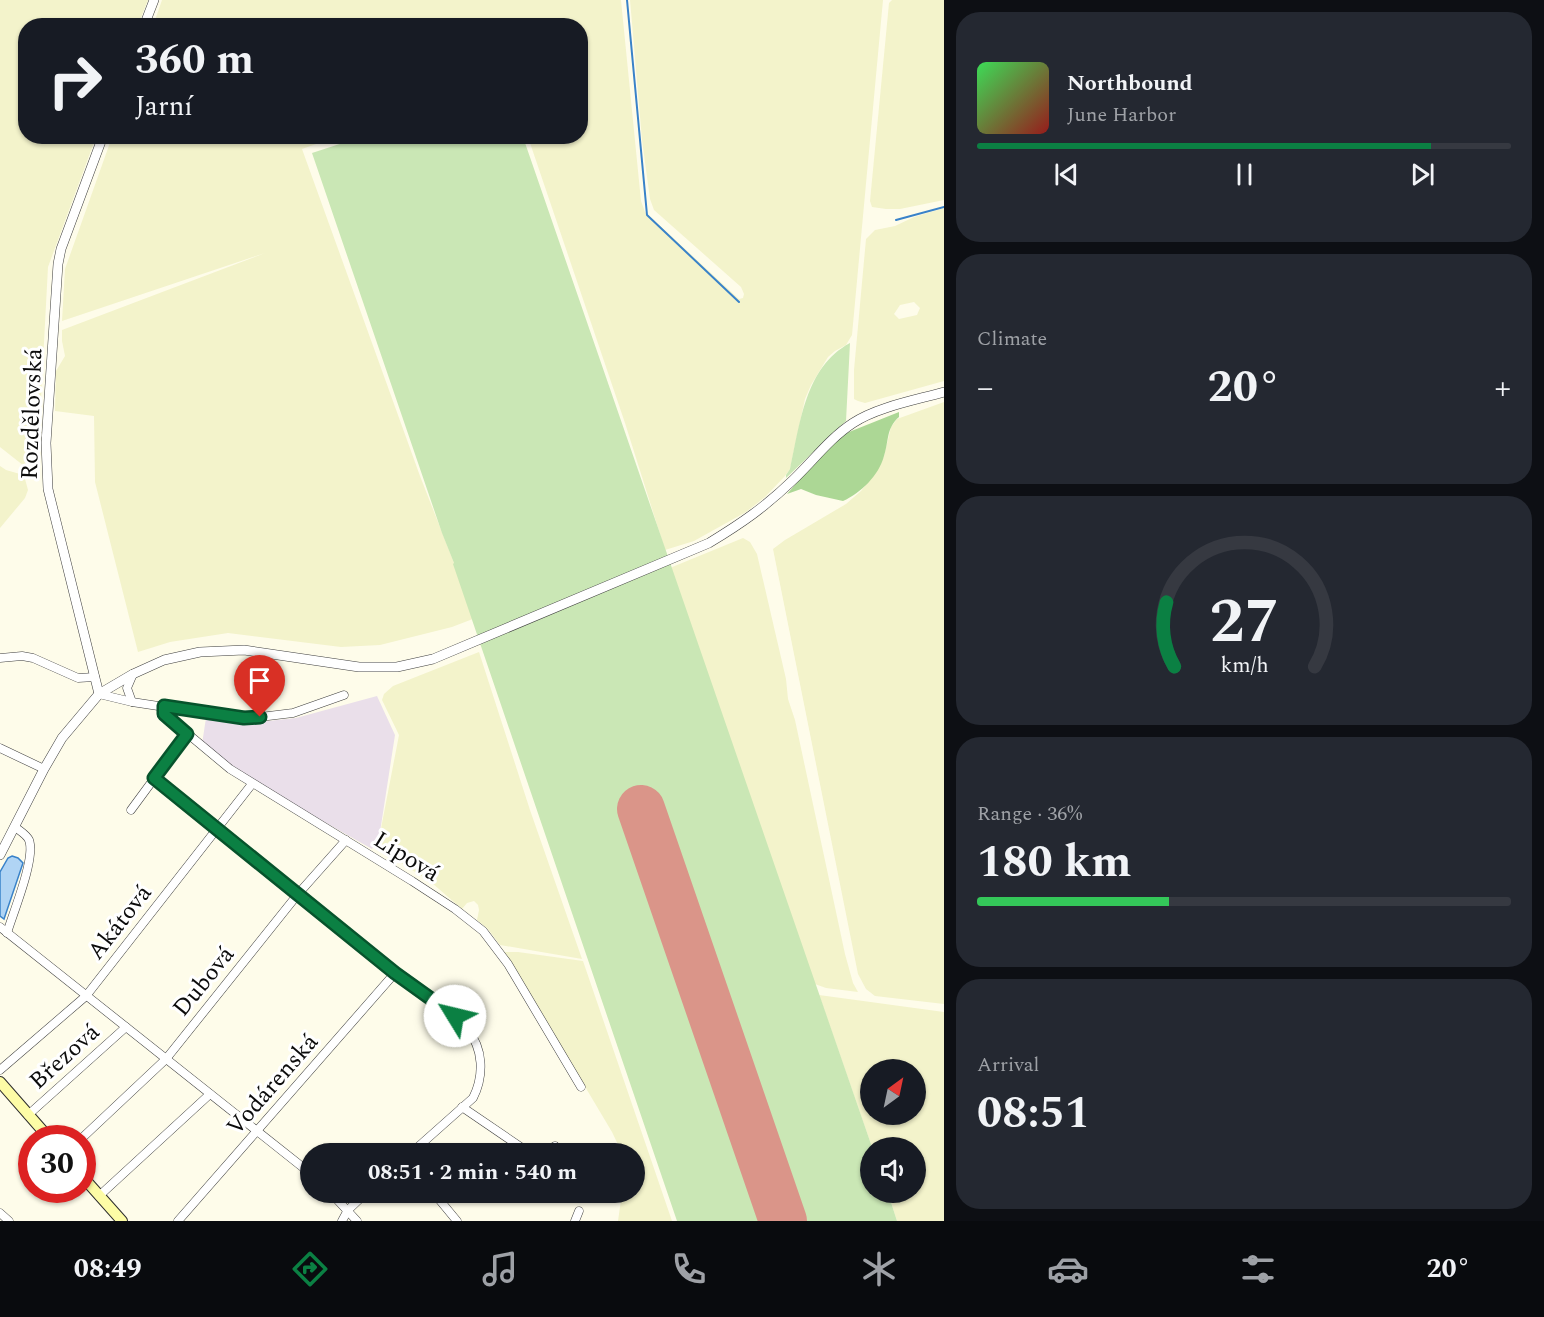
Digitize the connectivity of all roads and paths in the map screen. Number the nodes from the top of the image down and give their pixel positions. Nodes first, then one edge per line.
1 (154, 0) edge
2 (147, 18) edge
3 (100, 144) edge
4 (944, 392) edge
5 (0, 658) edge
6 (133, 674) junction
7 (95, 677) junction
8 (99, 694) junction
9 (344, 694) dead end
10 (132, 702) junction
11 (164, 706) junction
12 (187, 734) junction
13 (0, 748) edge
14 (44, 769) junction
15 (154, 778) junction
16 (252, 784) junction
17 (131, 810) dead end
18 (15, 827) junction
19 (216, 831) junction
20 (346, 840) junction
21 (0, 855) edge
22 (298, 894) junction
23 (0, 927) edge
24 (8, 933) junction
25 (395, 973) junction
26 (86, 996) junction
27 (126, 1027) junction
28 (166, 1059) junction
29 (0, 1070) edge
30 (0, 1082) edge
31 (581, 1087) dead end
32 (210, 1094) junction
33 (462, 1107) junction
34 (28, 1115) junction
35 (37, 1125) edge
36 (96, 1125) edge
37 (257, 1131) junction
38 (422, 1143) edge
39 (515, 1143) edge
40 (300, 1165) edge
41 (96, 1192) edge
42 (99, 1196) junction
43 (341, 1203) edge
44 (355, 1203) edge
45 (442, 1203) edge
46 (348, 1210) junction
47 (579, 1211) dead end
48 (0, 1213) edge
49 (9, 1221) edge
50 (122, 1221) edge
51 (178, 1221) edge
52 (342, 1221) edge
53 (357, 1221) edge
54 (457, 1221) edge
55 (575, 1221) edge

1 - 2 street
3 - 7 street, Rozdělovská
4 - 6 street
5 - 7 street
6 - 8 street
6 - 10 street
7 - 8 street, Rozdělovská
8 - 10 street
8 - 14 street
9 - 11 street
10 - 11 street
11 - 12 street, Lipová
12 - 15 street
12 - 16 street, Lipová
13 - 14 street
14 - 18 street
15 - 17 street
15 - 19 street
16 - 19 street, Akátová
16 - 20 street, Lipová
18 - 21 street
18 - 24 street
19 - 22 street
19 - 26 street, Akátová
20 - 22 street, Dubová
20 - 31 street, Lipová
22 - 25 street
22 - 28 street, Dubová
23 - 24 street
24 - 26 street
25 - 33 street
25 - 37 street, Vodárenská
26 - 27 street
26 - 29 street, Akátová
27 - 28 street
27 - 34 street, Březová
28 - 32 street
28 - 36 street, Dubová
30 - 34 main road
32 - 37 street
32 - 42 street
33 - 38 street
33 - 39 street
34 - 35 main road
37 - 40 street
37 - 51 street, Vodárenská
41 - 42 main road
42 - 50 main road
43 - 46 street
44 - 46 street
45 - 54 street
46 - 52 street
46 - 53 street
47 - 55 street
48 - 49 street

